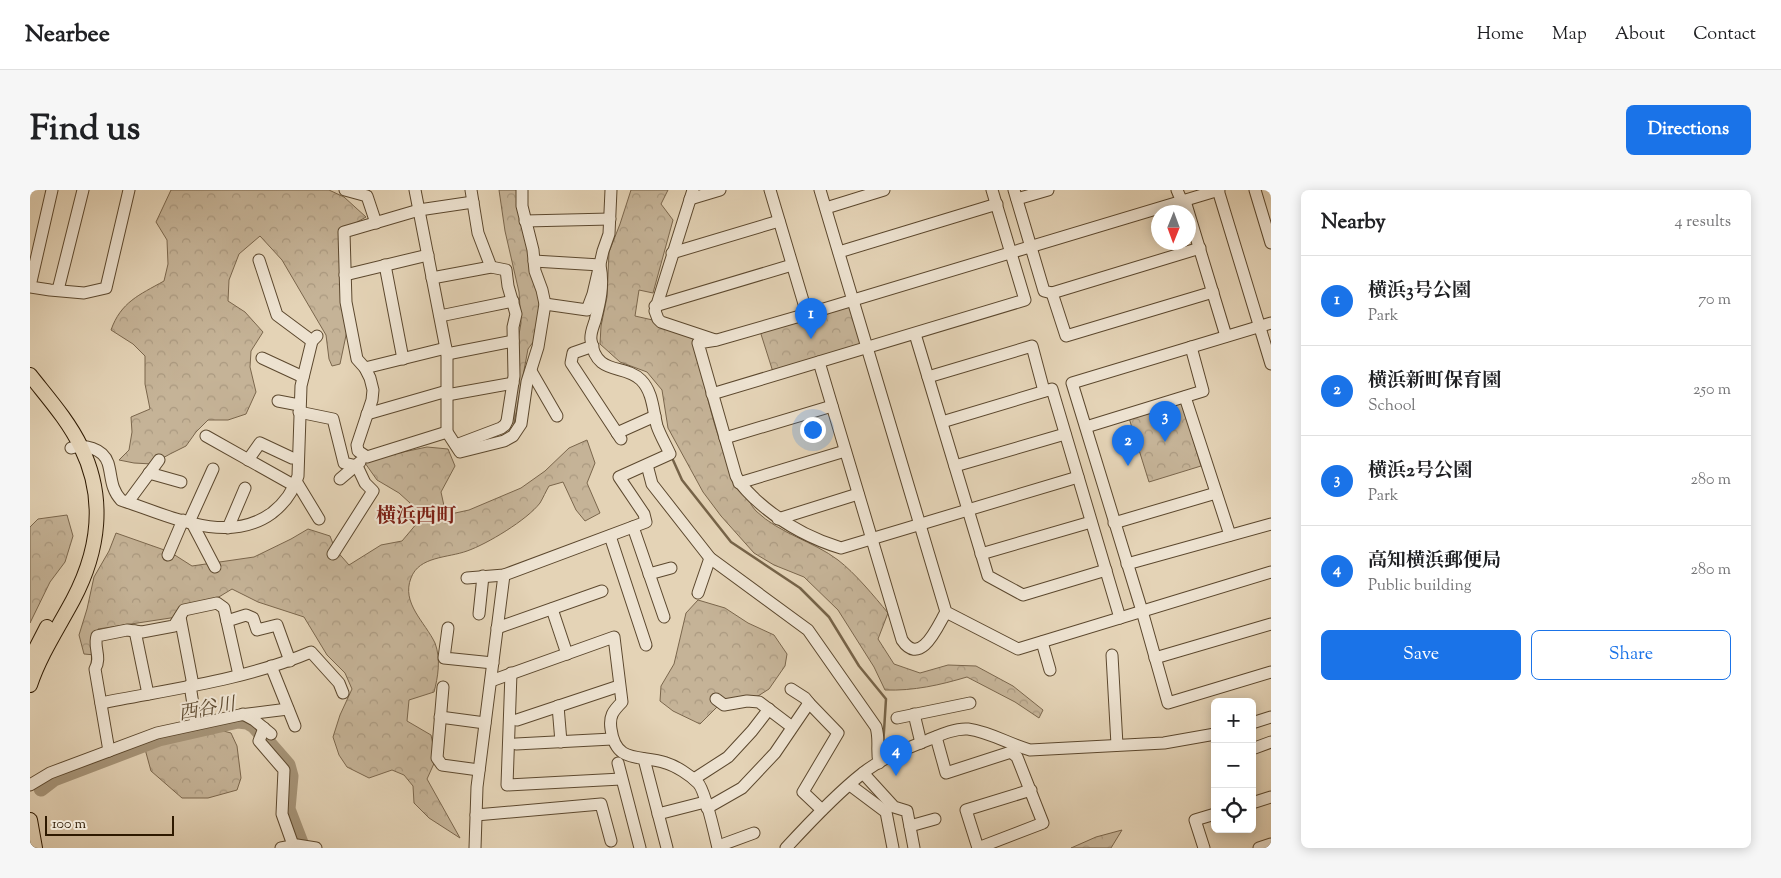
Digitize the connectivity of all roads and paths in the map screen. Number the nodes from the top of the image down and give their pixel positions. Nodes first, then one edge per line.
1 (52, 190) edge
2 (82, 190) edge
3 (129, 190) edge
4 (345, 190) edge
5 (415, 190) edge
6 (471, 190) edge
7 (522, 190) edge
8 (611, 190) edge
9 (720, 190) edge
10 (770, 190) edge
11 (820, 190) edge
12 (884, 190) edge
13 (992, 190) edge
14 (1048, 190) edge
15 (1177, 190) edge
16 (1218, 190) edge
17 (1255, 190) edge
18 (368, 193) edge
19 (691, 194) edge
20 (1016, 195) edge
21 (1184, 201) junction
22 (473, 202) junction
23 (997, 204) junction
24 (826, 208) junction
25 (419, 210) junction
26 (610, 219) junction
27 (525, 221) junction
28 (779, 221) junction
29 (376, 223) junction
30 (1269, 227) edge
31 (1271, 243) edge
32 (1031, 247) junction
33 (1200, 248) junction
34 (839, 252) junction
35 (1011, 252) junction
36 (672, 253) junction
37 (428, 256) junction
38 (259, 260) dead end
39 (534, 261) junction
40 (386, 265) junction
41 (600, 265) junction
42 (792, 265) junction
43 (491, 267) junction
44 (345, 275) junction
45 (432, 278) junction
46 (30, 286) edge
47 (58, 290) junction
48 (1213, 292) junction
49 (1052, 293) junction
50 (853, 300) junction
51 (513, 301) junction
52 (545, 304) junction
53 (655, 306) junction
54 (807, 314) junction
55 (440, 316) junction
56 (1265, 325) edge
57 (914, 334) junction
58 (1226, 336) junction
59 (717, 340) junction
60 (513, 341) junction
61 (593, 346) junction
62 (1191, 347) junction
63 (867, 348) junction
64 (447, 351) junction
65 (262, 358) dead end
66 (403, 359) junction
67 (819, 362) junction
68 (1271, 364) edge
69 (365, 368) junction
70 (531, 371) junction
71 (30, 375) edge
72 (303, 377) junction
73 (928, 377) junction
74 (513, 383) junction
75 (30, 390) edge
76 (1044, 391) junction
77 (447, 393) junction
78 (712, 394) junction
79 (1185, 397) junction
80 (278, 401) dead end
81 (832, 406) junction
82 (299, 409) junction
83 (368, 414) junction
84 (557, 416) dead end
85 (656, 416) junction
86 (942, 422) junction
87 (1086, 428) junction
88 (447, 432) junction
89 (1065, 434) junction
90 (206, 436) dead end
91 (725, 438) junction
92 (456, 445) junction
93 (76, 446) junction
94 (845, 451) junction
95 (365, 456) junction
96 (292, 458) dead end
97 (159, 460) dead end
98 (248, 460) junction
99 (647, 465) junction
100 (357, 466) junction
101 (955, 466) junction
102 (212, 469) dead end
103 (150, 473) junction
104 (1078, 477) junction
105 (340, 479) dead end
106 (181, 482) dead end
107 (739, 483) junction
108 (295, 484) junction
109 (245, 488) dead end
110 (1216, 493) junction
111 (858, 494) junction
112 (128, 502) junction
113 (968, 510) junction
114 (319, 519) dead end
115 (778, 519) junction
116 (188, 522) junction
117 (1091, 522) junction
118 (1114, 523) junction
119 (920, 524) junction
120 (1271, 524) edge
121 (633, 527) junction
122 (228, 528) junction
123 (1230, 535) junction
124 (610, 536) junction
125 (872, 539) junction
126 (333, 554) dead end
127 (981, 554) junction
128 (168, 555) dead end
129 (710, 558) junction
130 (1127, 564) junction
131 (215, 567) dead end
132 (671, 568) dead end
133 (1106, 570) junction
134 (1271, 572) edge
135 (649, 574) junction
136 (504, 575) junction
137 (483, 576) junction
138 (467, 578) dead end
139 (602, 591) dead end
140 (698, 593) dead end
141 (552, 609) junction
142 (946, 612) junction
143 (1142, 612) junction
144 (479, 614) dead end
145 (180, 616) junction
146 (664, 617) dead end
147 (1120, 618) junction
148 (227, 621) junction
149 (1271, 624) edge
150 (448, 628) dead end
151 (497, 628) junction
152 (134, 631) junction
153 (1042, 642) junction
154 (646, 645) dead end
155 (567, 654) junction
156 (1112, 655) dead end
157 (1156, 658) junction
158 (30, 660) edge
159 (290, 661) junction
160 (493, 663) junction
161 (271, 666) junction
162 (1050, 670) dead end
163 (1271, 672) edge
164 (511, 673) junction
165 (239, 675) junction
166 (490, 681) junction
167 (30, 685) edge
168 (192, 685) junction
169 (443, 686) dead end
170 (619, 686) junction
171 (792, 689) dead end
172 (343, 693) dead end
173 (148, 694) junction
174 (716, 699) dead end
175 (809, 703) junction
176 (970, 703) dead end
177 (101, 704) junction
178 (558, 706) junction
179 (288, 709) junction
180 (769, 709) junction
181 (243, 714) junction
182 (914, 714) junction
183 (440, 717) junction
184 (1271, 717) edge
185 (897, 718) dead end
186 (518, 720) dead end
187 (1256, 721) edge
188 (485, 723) junction
189 (196, 724) junction
190 (295, 726) dead end
191 (792, 727) junction
192 (1211, 735) edge
193 (936, 737) junction
194 (612, 739) junction
195 (560, 742) junction
196 (1271, 742) edge
197 (921, 743) junction
198 (516, 744) dead end
199 (1117, 745) junction
200 (1256, 748) edge
201 (1014, 749) junction
202 (109, 751) junction
203 (644, 760) junction
204 (618, 763) dead end
205 (879, 763) junction
206 (480, 770) junction
207 (863, 773) junction
208 (621, 779) junction
209 (694, 779) junction
210 (30, 785) edge
211 (850, 785) junction
212 (1031, 790) junction
213 (1271, 797) edge
214 (1256, 802) edge
215 (706, 805) junction
216 (822, 810) junction
217 (658, 814) junction
218 (476, 815) junction
219 (1211, 815) edge
220 (935, 819) dead end
221 (30, 820) edge
222 (910, 826) junction
223 (754, 833) dead end
224 (611, 841) dead end
225 (1271, 844) edge
226 (293, 846) junction
227 (35, 848) edge
228 (281, 848) edge
229 (316, 848) edge
230 (475, 848) edge
231 (640, 848) edge
232 (667, 848) edge
233 (719, 848) edge
234 (786, 848) edge
235 (893, 848) edge
236 (914, 848) edge
237 (978, 848) edge
238 (1204, 848) edge
239 (1259, 848) edge

1 - 46 street
2 - 47 street
3 - 47 street
4 - 18 street
5 - 25 street
6 - 22 street
7 - 27 street
8 - 26 street
9 - 19 street
10 - 28 street
11 - 24 street
12 - 24 street
13 - 23 street
14 - 20 street
15 - 21 street
16 - 21 street
16 - 56 street
17 - 30 street
18 - 29 street
19 - 36 street
20 - 32 street
21 - 32 street
21 - 33 street
22 - 25 street
22 - 43 street
23 - 34 street
23 - 35 street
24 - 34 street
25 - 29 street
25 - 37 street
26 - 27 street
26 - 41 street
27 - 39 street
28 - 36 street
28 - 42 street
29 - 44 street
30 - 31 street
32 - 35 street
32 - 49 street
33 - 48 street
33 - 49 street
34 - 50 street
35 - 50 street
35 - 57 street
36 - 53 street
37 - 40 street
37 - 45 street
38 - 72 street
39 - 41 street
39 - 52 street
40 - 44 street
40 - 66 street
41 - 52 street
41 - 61 street
42 - 53 street
42 - 54 street
43 - 45 street
43 - 51 street
44 - 69 street
45 - 55 street
46 - 47 street
48 - 49 street
48 - 58 street
50 - 54 street
50 - 63 street
51 - 55 street
51 - 60 street
52 - 70 street
53 - 59 street
54 - 59 street
55 - 64 street
56 - 58 street
56 - 68 street
57 - 63 street
57 - 73 street
58 - 62 street
59 - 78 street
60 - 64 street
60 - 74 street
61 - 85 street
61 - 85 street
62 - 79 street
62 - 87 street
63 - 67 street
63 - 119 street
64 - 66 street
64 - 77 street
65 - 72 street
66 - 69 street
67 - 78 street
67 - 81 street
69 - 83 street
70 - 84 street
70 - 92 street
71 - 93 main road
72 - 82 street
73 - 76 street
73 - 86 street
74 - 77 street
74 - 92 street
75 - 93 main road
76 - 86 street
76 - 89 street
77 - 83 street
77 - 88 street
78 - 91 street
79 - 87 street
79 - 110 street
80 - 82 street
81 - 91 street
81 - 94 street
82 - 100 street
82 - 108 street
83 - 95 street
85 - 99 street
86 - 101 street
87 - 118 street
88 - 92 street
88 - 95 street
89 - 101 street
89 - 104 street
90 - 98 street
91 - 107 street
93 - 112 street
93 - 158 main road
93 - 167 main road
94 - 107 street
94 - 111 street
95 - 100 street
96 - 98 street
97 - 103 street
98 - 108 street
99 - 121 street
99 - 129 street
100 - 105 street
100 - 126 street
101 - 113 street
102 - 116 street
103 - 106 street
103 - 112 street
104 - 113 street
104 - 117 street
107 - 115 street
108 - 114 street
108 - 122 street
109 - 122 street
110 - 118 street
110 - 123 street
111 - 115 street
111 - 125 street
112 - 116 street
113 - 119 street
113 - 127 street
115 - 125 street
116 - 122 street
116 - 128 street
116 - 131 street
117 - 127 street
117 - 133 street
118 - 130 street
119 - 125 street
119 - 142 street
120 - 123 street
121 - 124 street
121 - 135 street
123 - 130 street
124 - 136 street
124 - 154 street
125 - 142 street
127 - 133 street
129 - 140 street
129 - 205 street
130 - 143 street
132 - 135 street
133 - 147 street
134 - 143 street
135 - 146 street
136 - 137 street
136 - 151 street
137 - 138 street
137 - 144 street
139 - 141 street
141 - 151 street
141 - 155 street
142 - 153 street
143 - 147 street
143 - 157 street
145 - 148 street
145 - 152 street
145 - 168 street
147 - 153 street
148 - 159 street
148 - 165 street
149 - 157 street
150 - 160 street
151 - 160 street
152 - 173 street
152 - 177 street
153 - 162 street
155 - 164 street
155 - 170 street
156 - 199 street
157 - 163 street
159 - 161 street
159 - 172 street
160 - 166 street
161 - 165 street
161 - 179 street
164 - 166 street
164 - 208 street
165 - 168 street
166 - 188 street
168 - 173 street
168 - 189 street
169 - 183 street
170 - 178 street
170 - 194 street
171 - 175 street
173 - 177 street
174 - 180 street
175 - 191 street
175 - 216 street
176 - 182 street
177 - 202 street
178 - 186 street
178 - 195 street
179 - 181 street
179 - 190 street
180 - 191 street
180 - 209 street
181 - 189 street
181 - 226 street
182 - 185 street
182 - 197 street
183 - 188 street
183 - 206 street
184 - 187 street
188 - 206 street
189 - 202 street
191 - 215 street
192 - 199 street
193 - 197 street
193 - 201 street
193 - 201 street
194 - 195 street
194 - 203 street
195 - 198 street
196 - 200 street
197 - 205 street
199 - 201 street
201 - 212 street
202 - 210 street
203 - 209 street
203 - 217 street
204 - 208 street
205 - 207 street
206 - 218 street
207 - 211 street
207 - 222 street
208 - 231 street
209 - 215 street
211 - 216 street
211 - 235 street
212 - 237 street
212 - 237 street
213 - 214 street
215 - 217 street
215 - 233 street
216 - 234 street
217 - 232 street
218 - 224 street
218 - 230 street
219 - 238 street
220 - 222 street
221 - 227 main road
222 - 236 street
223 - 233 street
225 - 239 street
226 - 228 street
226 - 229 street

